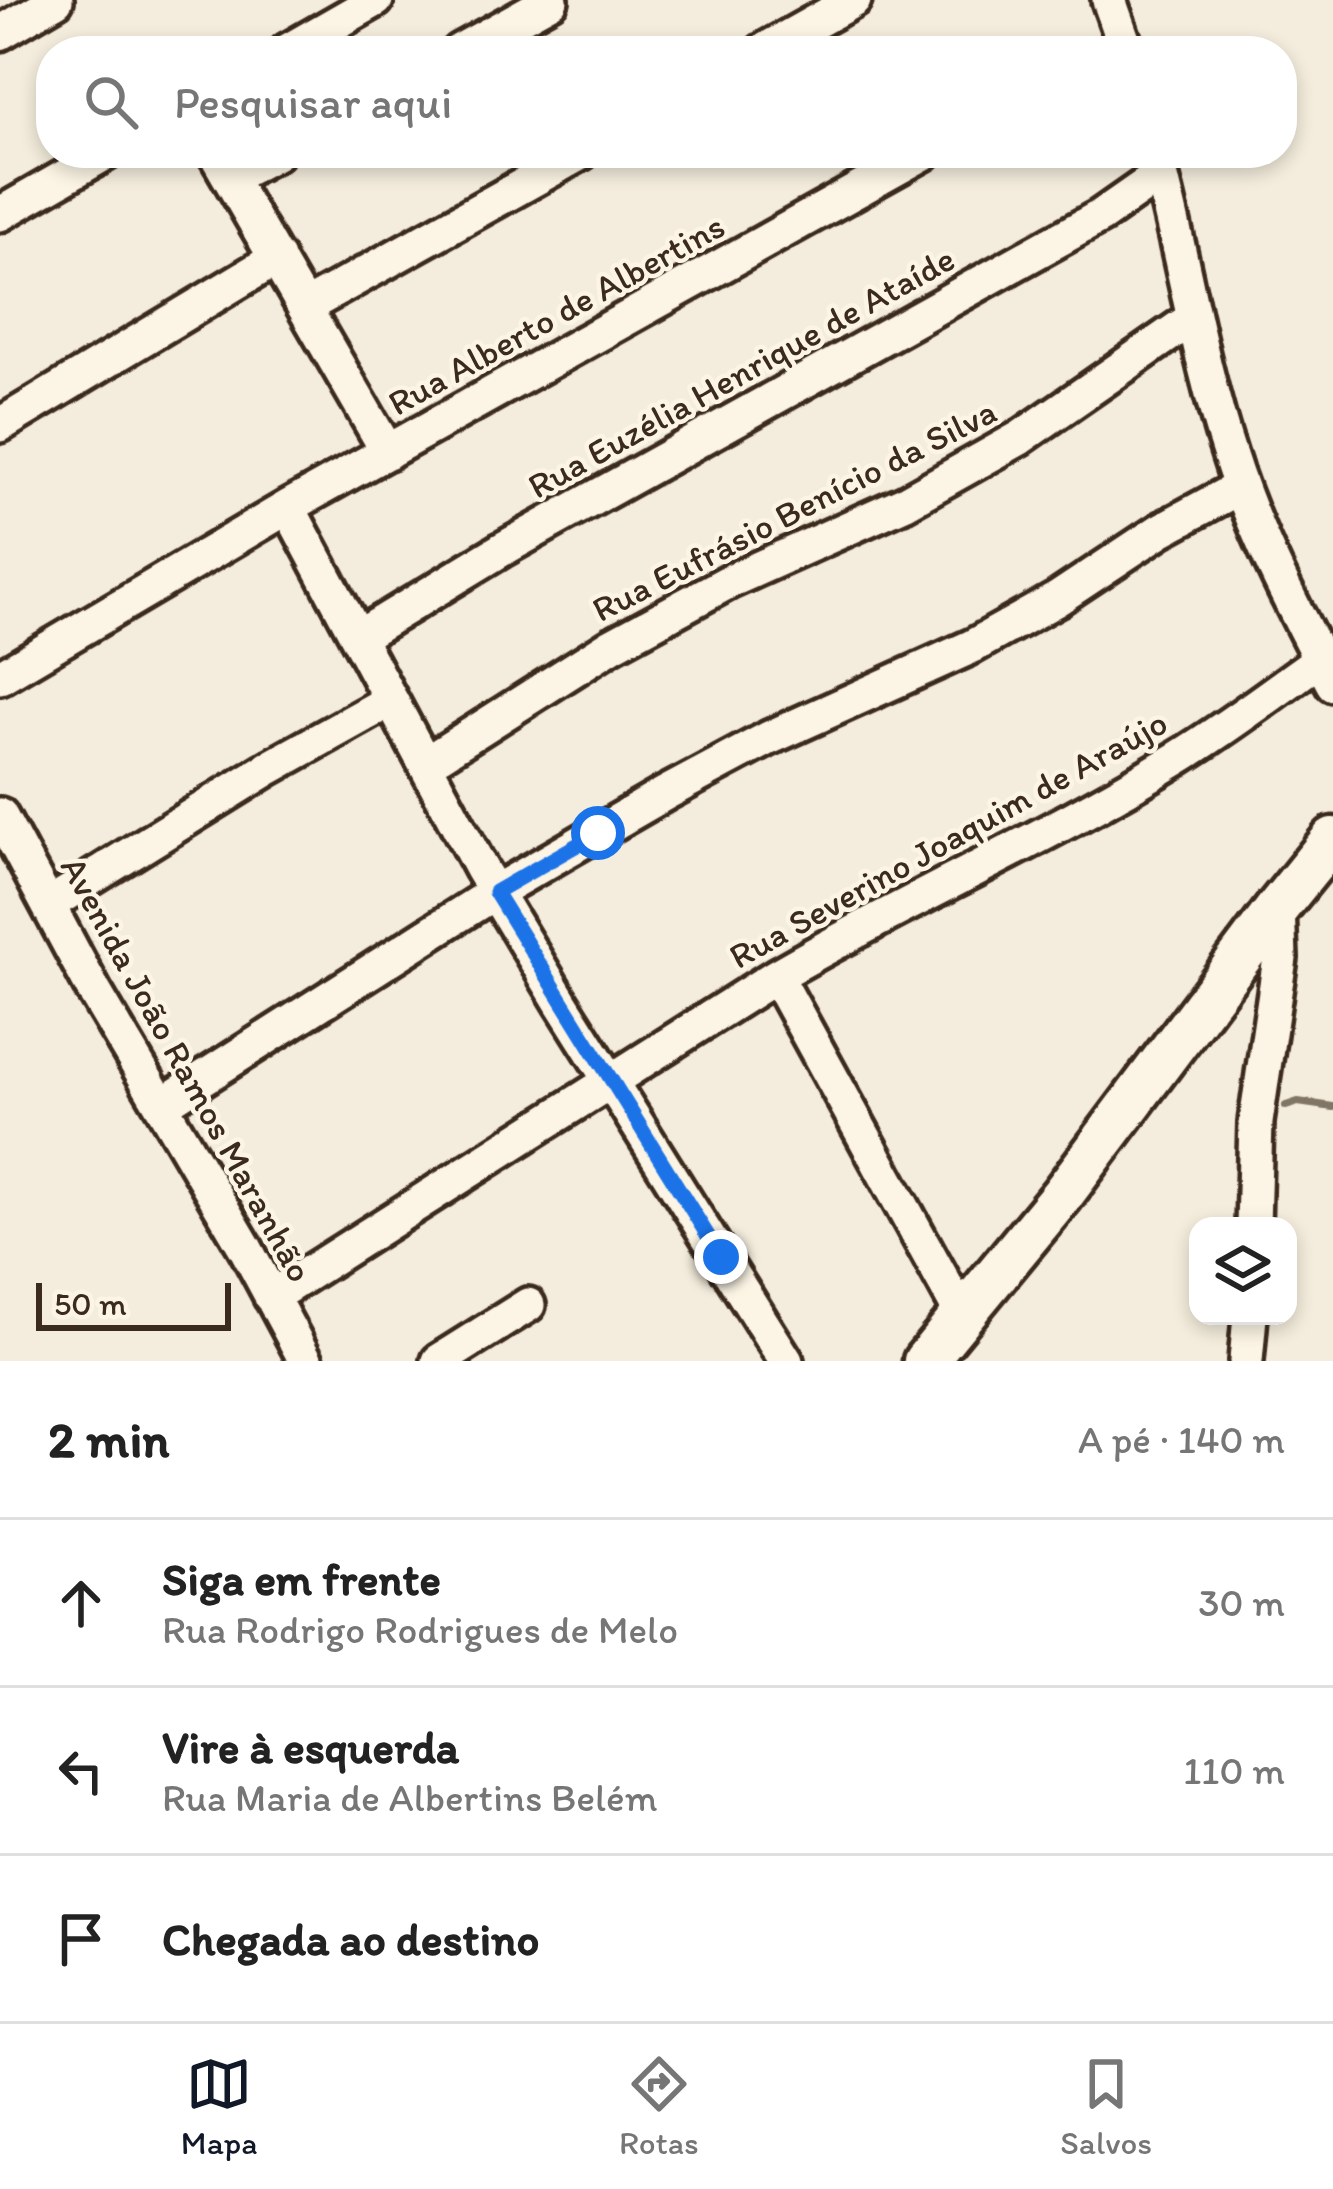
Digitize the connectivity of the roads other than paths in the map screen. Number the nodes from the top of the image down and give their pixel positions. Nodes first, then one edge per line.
1 (56, 0) edge
2 (376, 0) edge
3 (551, 0) edge
4 (854, 0) edge
5 (1109, 0) edge
6 (0, 33) edge
7 (313, 36) edge
8 (486, 36) edge
9 (790, 36) edge
10 (1116, 36) edge
11 (80, 168) edge
12 (224, 168) edge
13 (554, 168) edge
14 (897, 168) edge
15 (1154, 168) edge
16 (1159, 168) edge
17 (0, 214) edge
18 (277, 258) junction
19 (305, 308) junction
20 (1193, 318) junction
21 (0, 425) edge
22 (388, 452) junction
23 (1240, 487) junction
24 (288, 507) junction
25 (358, 638) junction
26 (1326, 671) edge
27 (0, 677) edge
28 (391, 700) junction
29 (425, 764) junction
30 (0, 815) edge
31 (1333, 839) edge
32 (495, 892) junction
33 (48, 905) junction
34 (1277, 907) junction
35 (776, 976) junction
36 (610, 1081) junction
37 (161, 1105) junction
38 (1253, 1217) edge
39 (271, 1297) junction
40 (528, 1305) dead end
41 (962, 1316) junction
42 (1249, 1325) edge
43 (306, 1361) edge
44 (439, 1361) edge
45 (786, 1361) edge
46 (925, 1361) edge
47 (1246, 1361) edge

1 - 6 street
2 - 7 street
3 - 8 street
4 - 9 street
5 - 10 street
11 - 17 street
12 - 18 street
13 - 19 street
14 - 22 street, Rua Alberto de Albertins
15 - 25 street, Rua Euzélia Henrique de Ataíde
16 - 20 street
18 - 19 street
18 - 21 street
19 - 22 street
20 - 23 street
20 - 29 street, Rua Eufrásio Benício da Silva
22 - 24 street, Rua Alberto de Albertins
23 - 26 street
23 - 32 street
24 - 25 street
24 - 27 street, Rua Alberto de Albertins
25 - 28 street
26 - 35 street, Rua Severino Joaquim de Araújo
28 - 29 street
28 - 33 street
29 - 32 street
30 - 33 street, Avenida João Ramos Maranhão
31 - 34 main road
32 - 36 street
32 - 37 street
33 - 37 street, Avenida João Ramos Maranhão
34 - 38 street
34 - 41 main road
35 - 36 street, Rua Severino Joaquim de Araújo
35 - 41 street
36 - 39 street, Rua Severino Joaquim de Araújo
36 - 45 street
37 - 39 street, Avenida João Ramos Maranhão
39 - 43 street, Avenida João Ramos Maranhão
40 - 44 street
41 - 46 main road
42 - 47 street

